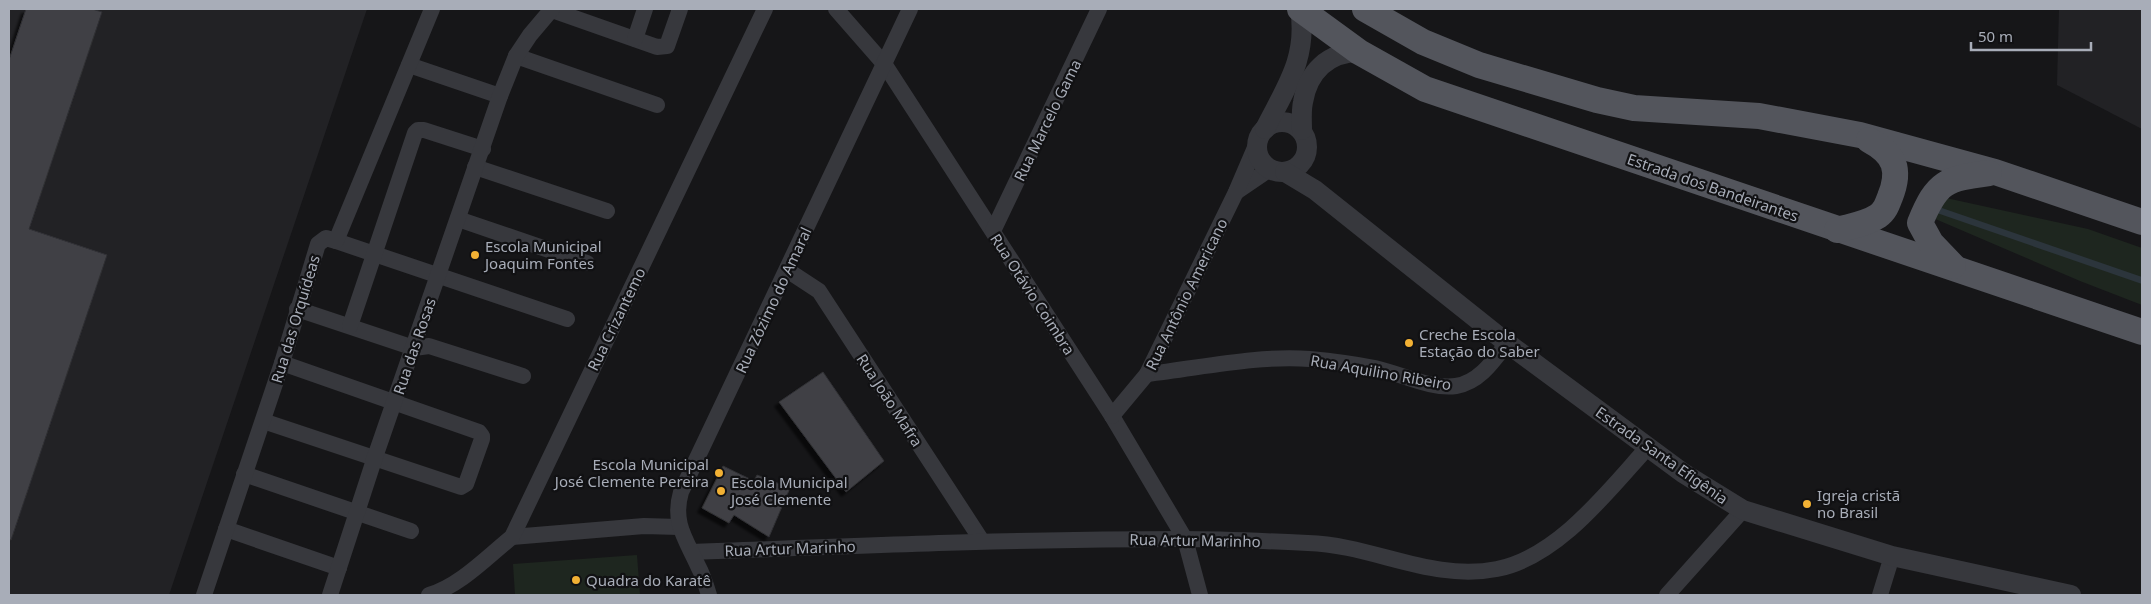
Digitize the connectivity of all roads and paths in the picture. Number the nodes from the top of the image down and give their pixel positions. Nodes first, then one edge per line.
1 (432, 9) edge
2 (551, 9) edge
3 (645, 9) edge
4 (680, 9) edge
5 (765, 9) edge
6 (836, 9) edge
7 (910, 9) edge
8 (1099, 9) edge
9 (1300, 9) edge
10 (1365, 9) edge
11 (635, 39) junction
12 (1359, 52) junction
13 (516, 56) junction
14 (885, 64) junction
15 (409, 65) junction
16 (500, 96) junction
17 (657, 105) dead end
18 (1302, 130) junction
19 (1860, 135) junction
20 (1261, 136) junction
21 (483, 150) junction
22 (1307, 153) junction
23 (475, 167) junction
24 (1277, 170) junction
25 (1995, 172) junction
26 (1315, 190) junction
27 (1236, 192) junction
28 (607, 212) dead end
29 (458, 219) junction
30 (2142, 222) edge
31 (1837, 230) junction
32 (993, 231) junction
33 (336, 242) junction
34 (374, 254) junction
35 (588, 263) dead end
36 (1954, 268) junction
37 (787, 270) junction
38 (438, 277) junction
39 (297, 309) junction
40 (567, 320) dead end
41 (350, 326) junction
42 (2142, 332) edge
43 (1507, 343) junction
44 (414, 348) junction
45 (282, 363) junction
46 (1147, 374) junction
47 (523, 376) dead end
48 (395, 403) junction
49 (1112, 416) junction
50 (263, 421) junction
51 (1648, 447) junction
52 (375, 457) junction
53 (244, 474) junction
54 (1743, 510) junction
55 (357, 512) junction
56 (679, 527) junction
57 (226, 528) junction
58 (411, 531) dead end
59 (512, 537) junction
60 (1185, 539) junction
61 (982, 541) junction
62 (692, 552) junction
63 (1892, 556) junction
64 (339, 568) junction
65 (204, 595) edge
66 (330, 595) edge
67 (429, 595) edge
68 (709, 595) edge
69 (1200, 595) edge
70 (1667, 595) edge
71 (1880, 595) edge
72 (2071, 595) edge

1 - 15 street, Rua das Orquídeas
2 - 11 street
2 - 13 street, Rua das Rosas
3 - 11 street
4 - 11 street
5 - 59 street, Rua Crizantemo
6 - 14 street, Rua Otávio Coimbra
7 - 14 street, Rua Zózimo do Amaral
8 - 32 street, Rua Marcelo Gama
9 - 12 main road, Estrada dos Bandeirantes
9 - 20 street, Rua Antônio Americano
10 - 19 main road
12 - 18 street
12 - 31 main road, Estrada dos Bandeirantes
13 - 16 street, Rua das Rosas
13 - 17 street
14 - 32 street, Rua Otávio Coimbra
14 - 37 street, Rua Zózimo do Amaral
15 - 16 street
15 - 33 street, Rua das Orquídeas
16 - 21 street, Rua das Rosas
18 - 20 street
18 - 22 street
19 - 25 main road
19 - 31 main road
20 - 24 street
20 - 27 street, Rua Antônio Americano
21 - 23 street, Rua das Rosas
21 - 34 street
22 - 24 street
22 - 26 street
23 - 28 street
23 - 29 street, Rua das Rosas
24 - 26 street, Estrada Santa Efigênia
24 - 27 street, Rua Antônio Americano
25 - 30 main road
25 - 36 main road
26 - 43 street, Estrada Santa Efigênia
27 - 46 street, Rua Antônio Americano
29 - 35 street
29 - 38 street, Rua das Rosas
31 - 36 main road, Estrada dos Bandeirantes
32 - 49 street, Rua Otávio Coimbra
33 - 34 street
33 - 39 street, Rua das Orquídeas
34 - 38 street
34 - 41 street
36 - 42 main road, Estrada dos Bandeirantes
37 - 56 street, Rua Zózimo do Amaral
37 - 61 street, Rua João Mafra
38 - 40 street
38 - 44 street, Rua das Rosas
39 - 41 street
39 - 45 street, Rua das Orquídeas
41 - 44 street
43 - 46 street, Rua Aquilino Ribeiro
43 - 51 street, Estrada Santa Efigênia
44 - 47 street
44 - 48 street, Rua das Rosas
45 - 48 street
45 - 50 street, Rua das Orquídeas
46 - 49 street, Rua Antônio Americano
48 - 52 street, Rua das Rosas
48 - 52 street
49 - 60 street, Rua Otávio Coimbra
50 - 52 street
50 - 53 street, Rua das Orquídeas
51 - 54 street, Estrada Santa Efigênia
51 - 60 street, Rua Artur Marinho
52 - 55 street, Rua das Rosas
53 - 55 street
53 - 57 street, Rua das Orquídeas
54 - 63 street, Estrada Santa Efigênia
54 - 70 street
55 - 58 street
55 - 64 street, Rua das Rosas
56 - 59 street
56 - 62 street, Rua Zózimo do Amaral
57 - 64 street
57 - 65 street, Rua das Orquídeas
59 - 67 street, Rua Crizantemo
60 - 61 street, Rua Artur Marinho
60 - 69 street, Rua Otávio Coimbra
61 - 62 street, Rua Artur Marinho
62 - 68 street, Rua Zózimo do Amaral
63 - 71 street
63 - 72 street, Estrada Santa Efigênia
64 - 66 street, Rua das Rosas

